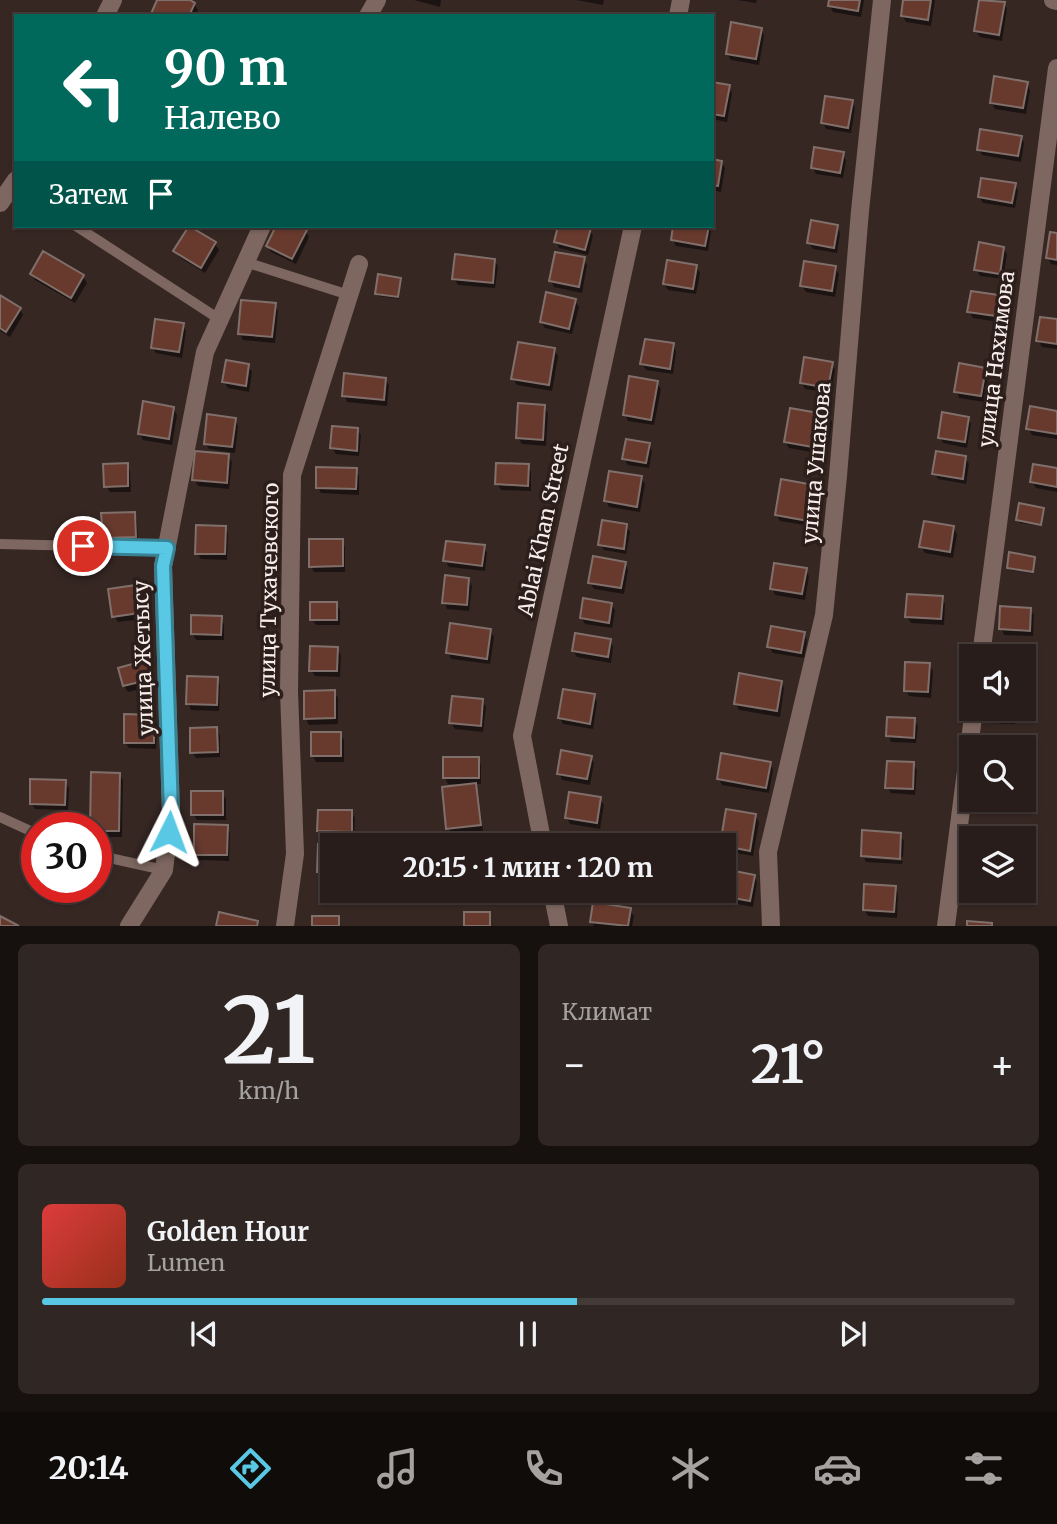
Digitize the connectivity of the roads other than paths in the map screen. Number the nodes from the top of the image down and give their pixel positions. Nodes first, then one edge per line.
1 (883, 0) edge
2 (1057, 68) edge
3 (1050, 172) edge
4 (14, 185) edge
5 (0, 203) edge
6 (79, 228) edge
7 (261, 228) edge
8 (633, 228) edge
9 (245, 262) junction
10 (359, 264) dead end
11 (349, 295) junction
12 (219, 319) junction
13 (0, 544) edge
14 (167, 548) junction
15 (983, 644) edge
16 (972, 721) edge
17 (0, 817) edge
18 (21, 827) edge
19 (541, 833) edge
20 (112, 859) edge
21 (164, 870) junction
22 (554, 903) edge
23 (129, 926) edge
24 (285, 926) edge
25 (559, 926) edge
26 (771, 926) edge
27 (946, 926) edge

1 - 26 street, улица Ушакова
2 - 3 street, улица Нахимова
3 - 15 street, улица Нахимова
4 - 5 street
6 - 12 lane
7 - 9 street, улица Жетысу
8 - 19 street, Ablai Khan Street
9 - 11 lane
9 - 12 street, улица Жетысу
10 - 11 street, улица Тухачевского
11 - 24 street, улица Тухачевского
12 - 14 street, улица Жетысу
13 - 14 lane
14 - 21 street, улица Жетысу
16 - 27 street
17 - 18 lane
20 - 21 lane
21 - 23 street, улица Жетысу
22 - 25 street

